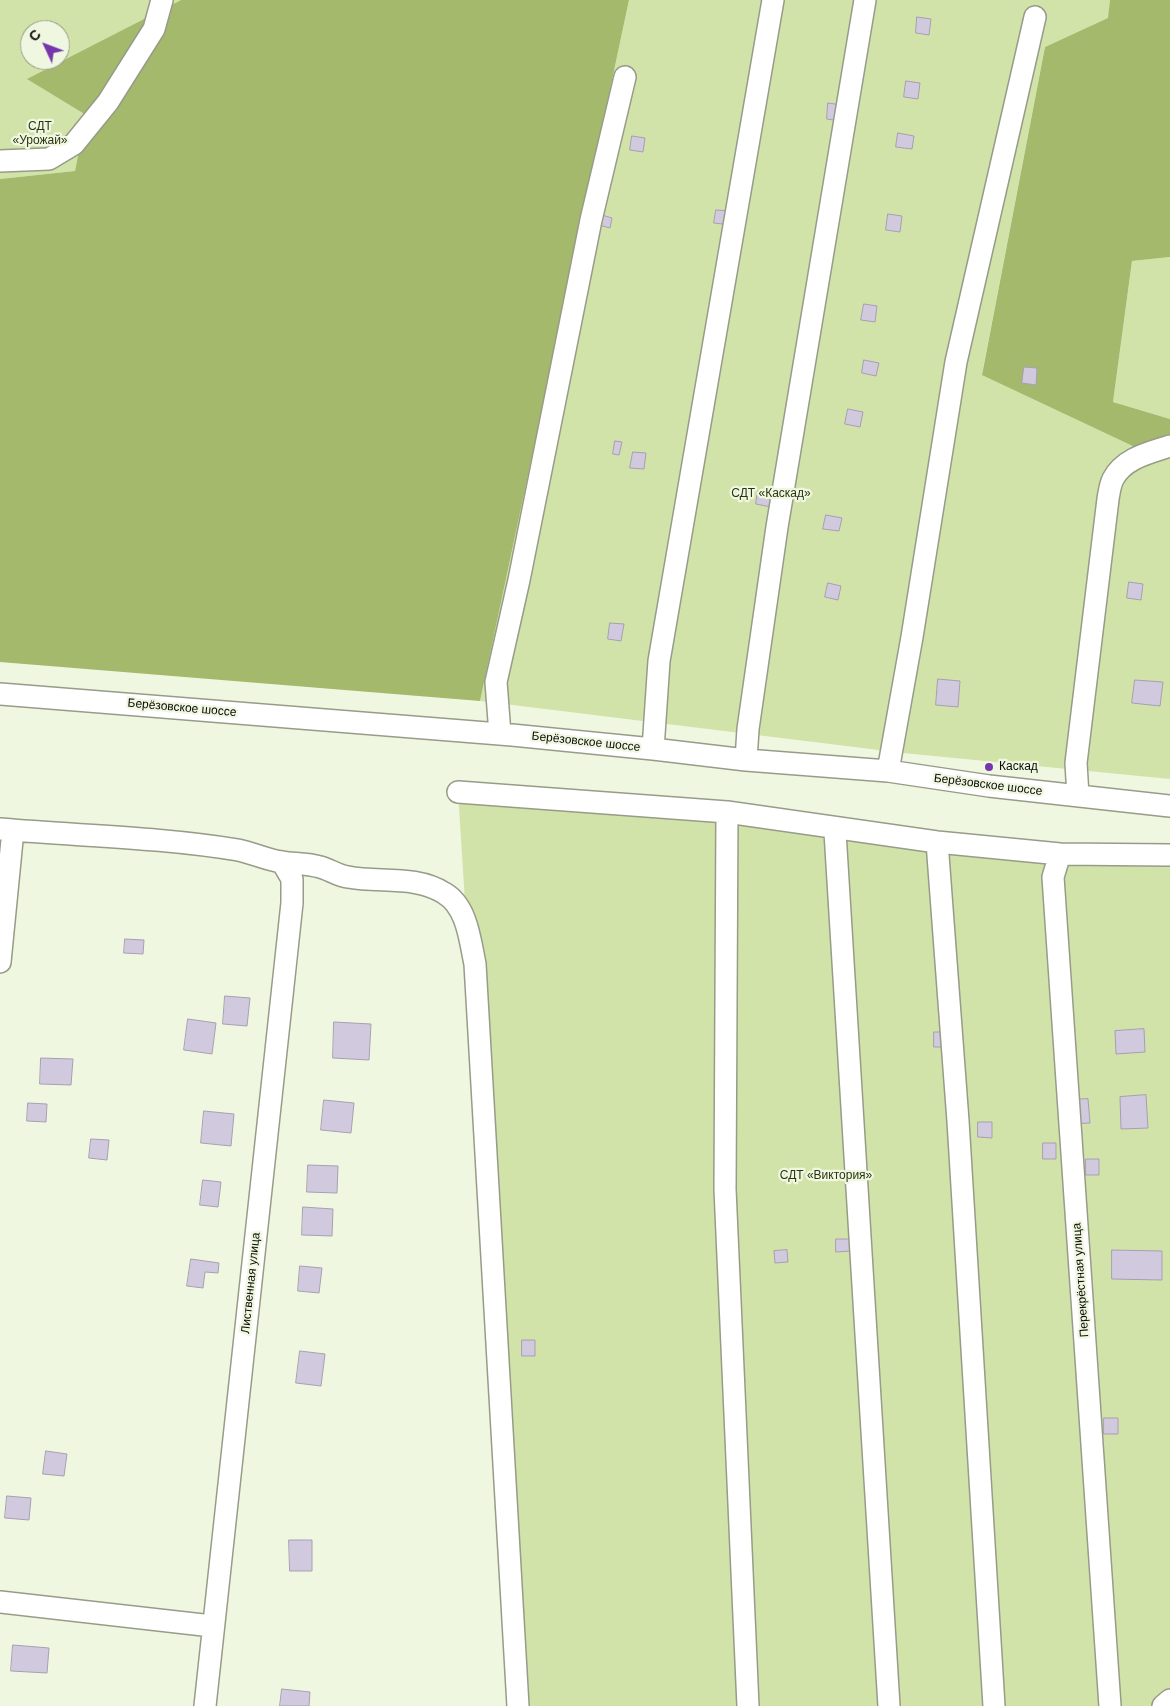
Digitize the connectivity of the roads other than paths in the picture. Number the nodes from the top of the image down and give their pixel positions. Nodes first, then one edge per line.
1 (162, 0) edge
2 (773, 0) edge
3 (865, 0) edge
4 (1036, 17) dead end
5 (625, 77) dead end
6 (0, 161) edge
7 (1170, 446) edge
8 (0, 694) edge
9 (500, 734) junction
10 (654, 749) junction
11 (746, 760) junction
12 (888, 771) junction
13 (458, 792) dead end
14 (1078, 796) junction
15 (1170, 806) edge
16 (727, 812) junction
17 (7, 830) edge
18 (835, 832) dead end
19 (937, 842) junction
20 (1060, 854) junction
21 (1170, 855) edge
22 (282, 862) junction
23 (0, 962) edge
24 (0, 1602) edge
25 (212, 1626) junction
26 (1170, 1700) edge
27 (205, 1706) edge
28 (518, 1706) edge
29 (748, 1706) edge
30 (889, 1706) edge
31 (994, 1706) edge
32 (1110, 1706) edge
33 (1163, 1706) edge

1 - 6 street
2 - 10 street
3 - 11 street
4 - 12 street
5 - 9 street
7 - 14 street
8 - 9 street, Берёзовское шоссе
9 - 10 street, Берёзовское шоссе
10 - 11 street, Берёзовское шоссе
11 - 12 street, Берёзовское шоссе
12 - 14 street, Берёзовское шоссе
13 - 16 street
14 - 15 street, Берёзовское шоссе
16 - 19 street
16 - 29 street
17 - 22 street
17 - 23 street
18 - 30 street
19 - 20 street
19 - 31 street
20 - 21 street
20 - 32 street, Перекрёстная улица
22 - 25 street, Лиственная улица
22 - 28 street
24 - 25 street
25 - 27 street, Лиственная улица
26 - 33 street

